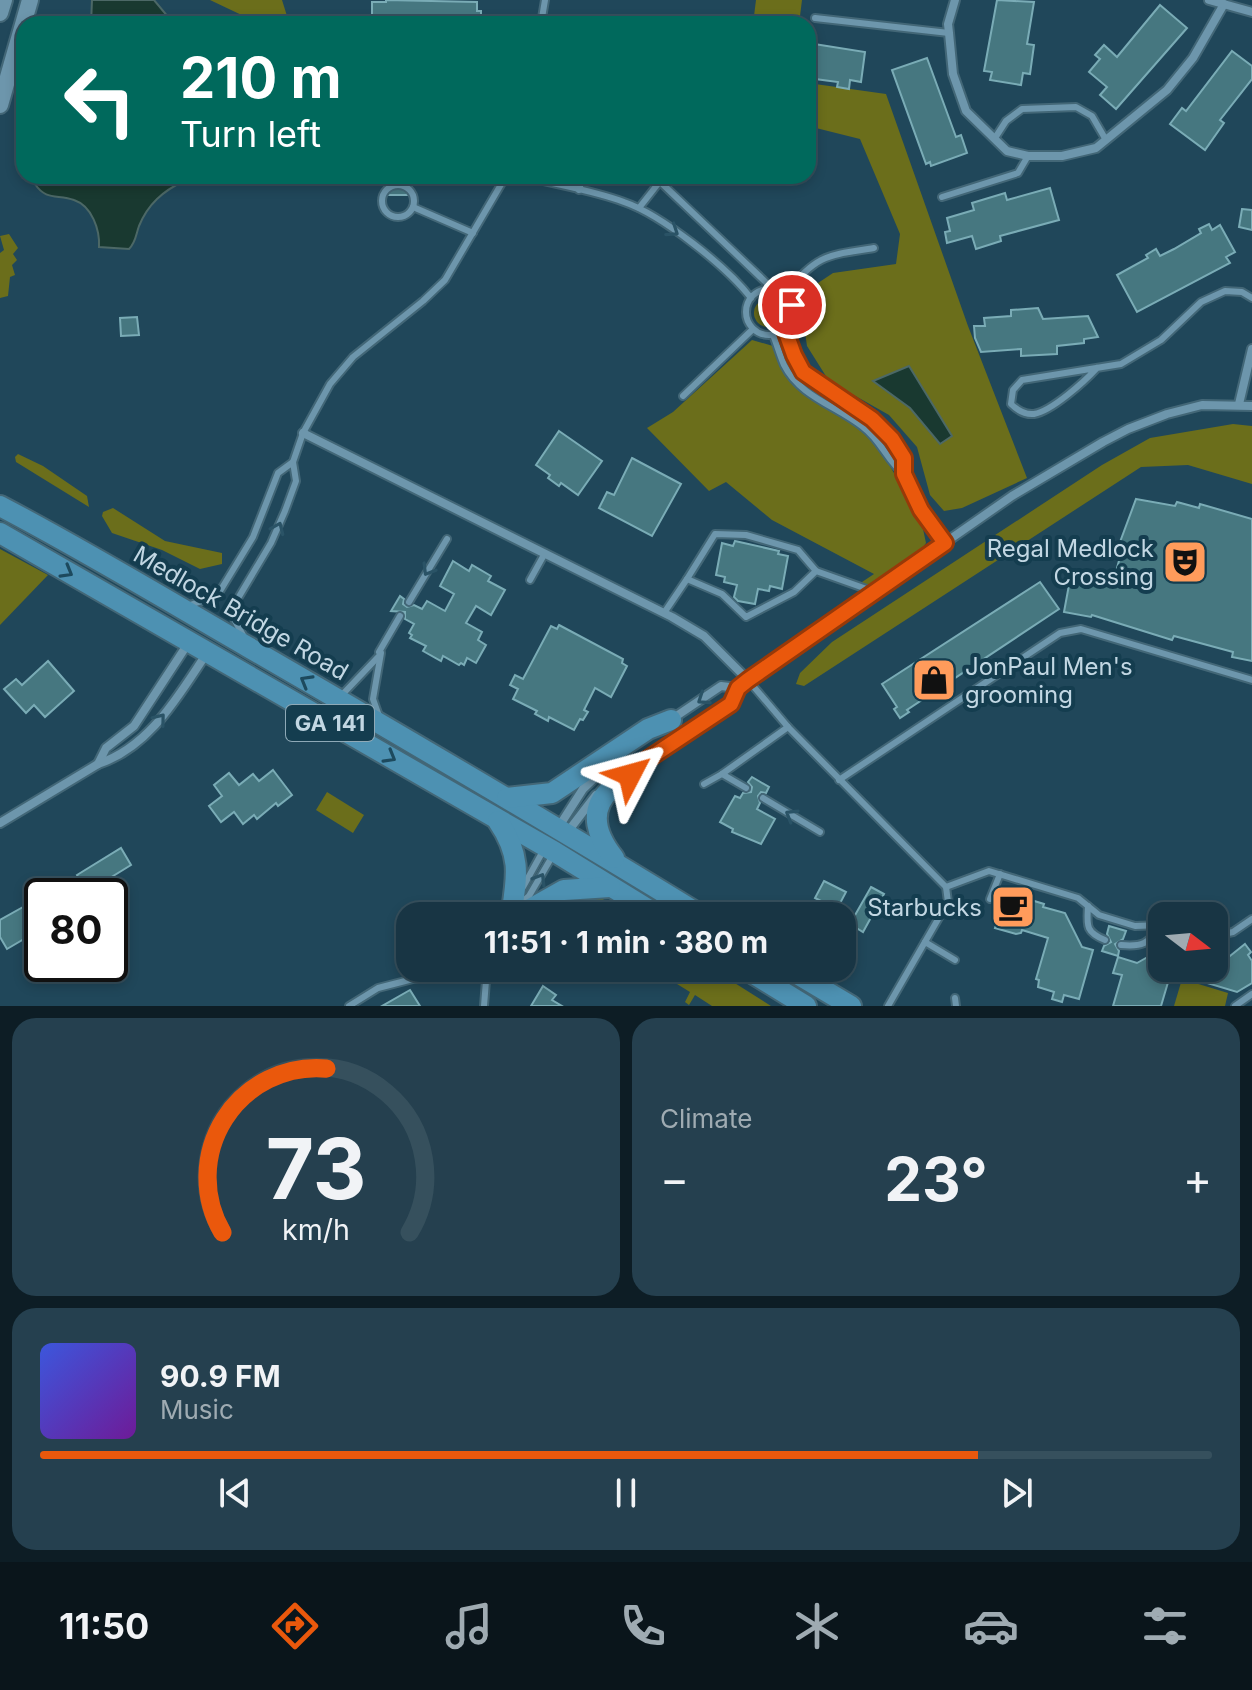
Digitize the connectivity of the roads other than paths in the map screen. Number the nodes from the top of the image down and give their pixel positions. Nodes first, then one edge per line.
1 (4, 0) edge
2 (955, 0) edge
3 (1209, 0) edge
4 (1224, 4) junction
5 (1252, 12) edge
6 (0, 13) edge
7 (816, 18) edge
8 (949, 33) junction
9 (16, 49) edge
10 (0, 105) edge
11 (995, 138) junction
12 (1106, 140) junction
13 (1028, 156) junction
14 (501, 184) edge
15 (555, 184) edge
16 (581, 184) edge
17 (658, 184) edge
18 (665, 184) edge
19 (579, 190) junction
20 (942, 197) dead end
21 (413, 207) junction
22 (639, 208) junction
23 (473, 233) junction
24 (874, 248) dead end
25 (774, 290) junction
26 (784, 294) junction
27 (751, 298) junction
28 (1252, 298) edge
29 (753, 329) junction
30 (785, 330) junction
31 (773, 335) junction
32 (1252, 349) edge
33 (1097, 368) junction
34 (1246, 374) junction
35 (1252, 382) edge
36 (683, 396) dead end
37 (1239, 404) junction
38 (1252, 406) edge
39 (303, 433) junction
40 (293, 462) junction
41 (904, 474) junction
42 (0, 506) edge
43 (0, 533) edge
44 (447, 539) dead end
45 (945, 543) junction
46 (545, 553) junction
47 (240, 560) junction
48 (255, 568) junction
49 (816, 571) junction
50 (687, 579) junction
51 (530, 580) dead end
52 (875, 592) junction
53 (409, 602) dead end
54 (181, 608) junction
55 (664, 613) junction
56 (400, 616) dead end
57 (189, 642) junction
58 (249, 648) junction
59 (379, 652) dead end
60 (207, 653) junction
61 (748, 680) junction
62 (1252, 680) edge
63 (738, 688) junction
64 (338, 699) junction
65 (671, 720) junction
66 (386, 727) junction
67 (788, 727) junction
68 (98, 764) junction
69 (639, 765) junction
70 (722, 774) junction
71 (839, 780) junction
72 (704, 784) dead end
73 (746, 788) dead end
74 (507, 798) junction
75 (763, 798) dead end
76 (496, 818) junction
77 (0, 823) edge
78 (562, 831) junction
79 (820, 832) dead end
80 (550, 850) junction
81 (619, 865) junction
82 (1000, 874) junction
83 (612, 887) junction
84 (946, 887) junction
85 (990, 899) dead end
86 (516, 902) edge
87 (518, 902) edge
88 (538, 902) edge
89 (636, 902) edge
90 (679, 902) edge
91 (1088, 906) junction
92 (1251, 922) edge
93 (1148, 926) edge
94 (1228, 933) edge
95 (1105, 940) dead end
96 (925, 942) junction
97 (1148, 942) edge
98 (1121, 945) dead end
99 (955, 960) dead end
100 (401, 982) edge
101 (485, 982) edge
102 (767, 982) edge
103 (811, 982) edge
104 (1252, 994) edge
105 (349, 1006) edge
106 (484, 1006) edge
107 (806, 1006) edge
108 (851, 1006) edge
109 (888, 1006) edge
110 (1235, 1006) edge

1 - 6 main road
2 - 8 street
3 - 4 street
4 - 5 street
4 - 12 street
7 - 8 lane
8 - 11 street
9 - 10 main road
11 - 12 lane
11 - 13 street
12 - 13 street
13 - 20 lane
14 - 23 lane
15 - 19 lane
16 - 19 lane
17 - 22 lane
18 - 25 lane
19 - 22 lane
21 - 21 lane
21 - 23 lane
22 -> 27 lane
23 - 39 lane
24 - 26 lane
25 - 26 lane
25 - 27 lane
26 - 30 lane
27 - 29 lane
28 - 33 lane
29 - 31 lane
29 - 36 lane
30 - 31 lane
30 - 41 lane
31 - 41 lane
32 - 34 street
33 - 33 lane
34 - 35 street
34 - 37 street
37 - 38 street
37 - 45 street
39 - 40 lane
39 - 46 street
40 - 47 lane
48 -> 40 lane
41 - 45 lane
42 - 54 highway, Medlock Bridge Road / GA 141
43 -> 57 highway, GA 141
44 -> 53 lane
45 - 52 street
46 - 51 lane
46 - 55 street
47 - 48 lane
47 - 54 lane
48 - 58 lane
49 - 50 lane
49 - 50 lane
49 - 52 lane
50 - 55 lane
52 - 61 street
54 - 58 highway, Medlock Bridge Road / GA 141
55 - 61 street
56 - 59 lane
57 - 60 highway, GA 141
57 - 68 street
64 -> 58 highway, Medlock Bridge Road / GA 141
68 -> 60 street
60 -> 76 highway, GA 141
61 - 63 street
61 - 67 lane
62 - 71 lane
63 -> 65 street
63 - 69 street
64 - 66 highway, Medlock Bridge Road / GA 141
64 - 66 lane
65 - 74 highway
65 - 78 street
66 - 74 highway, Medlock Bridge Road / GA 141
67 - 70 lane
67 - 71 lane
68 - 77 street
69 - 78 street
69 - 81 highway
70 - 72 lane
70 - 73 lane
71 - 84 lane
74 - 78 highway, Medlock Bridge Road / GA 141
79 -> 75 lane
76 - 80 highway, GA 141
76 - 86 highway
78 - 80 street
78 - 81 highway, Medlock Bridge Road / GA 141
80 - 83 highway, GA 141
80 - 87 lane
81 - 90 highway, Medlock Bridge Road / GA 141
82 - 84 lane
82 - 85 lane
82 - 91 lane
83 - 88 highway
83 - 89 highway, GA 141
84 - 96 lane
91 - 93 lane
91 - 95 lane
92 - 94 lane
96 - 99 lane
96 - 109 lane
97 - 98 lane
100 - 105 lane
101 - 106 lane
102 - 107 highway
103 - 108 highway
104 - 110 lane

